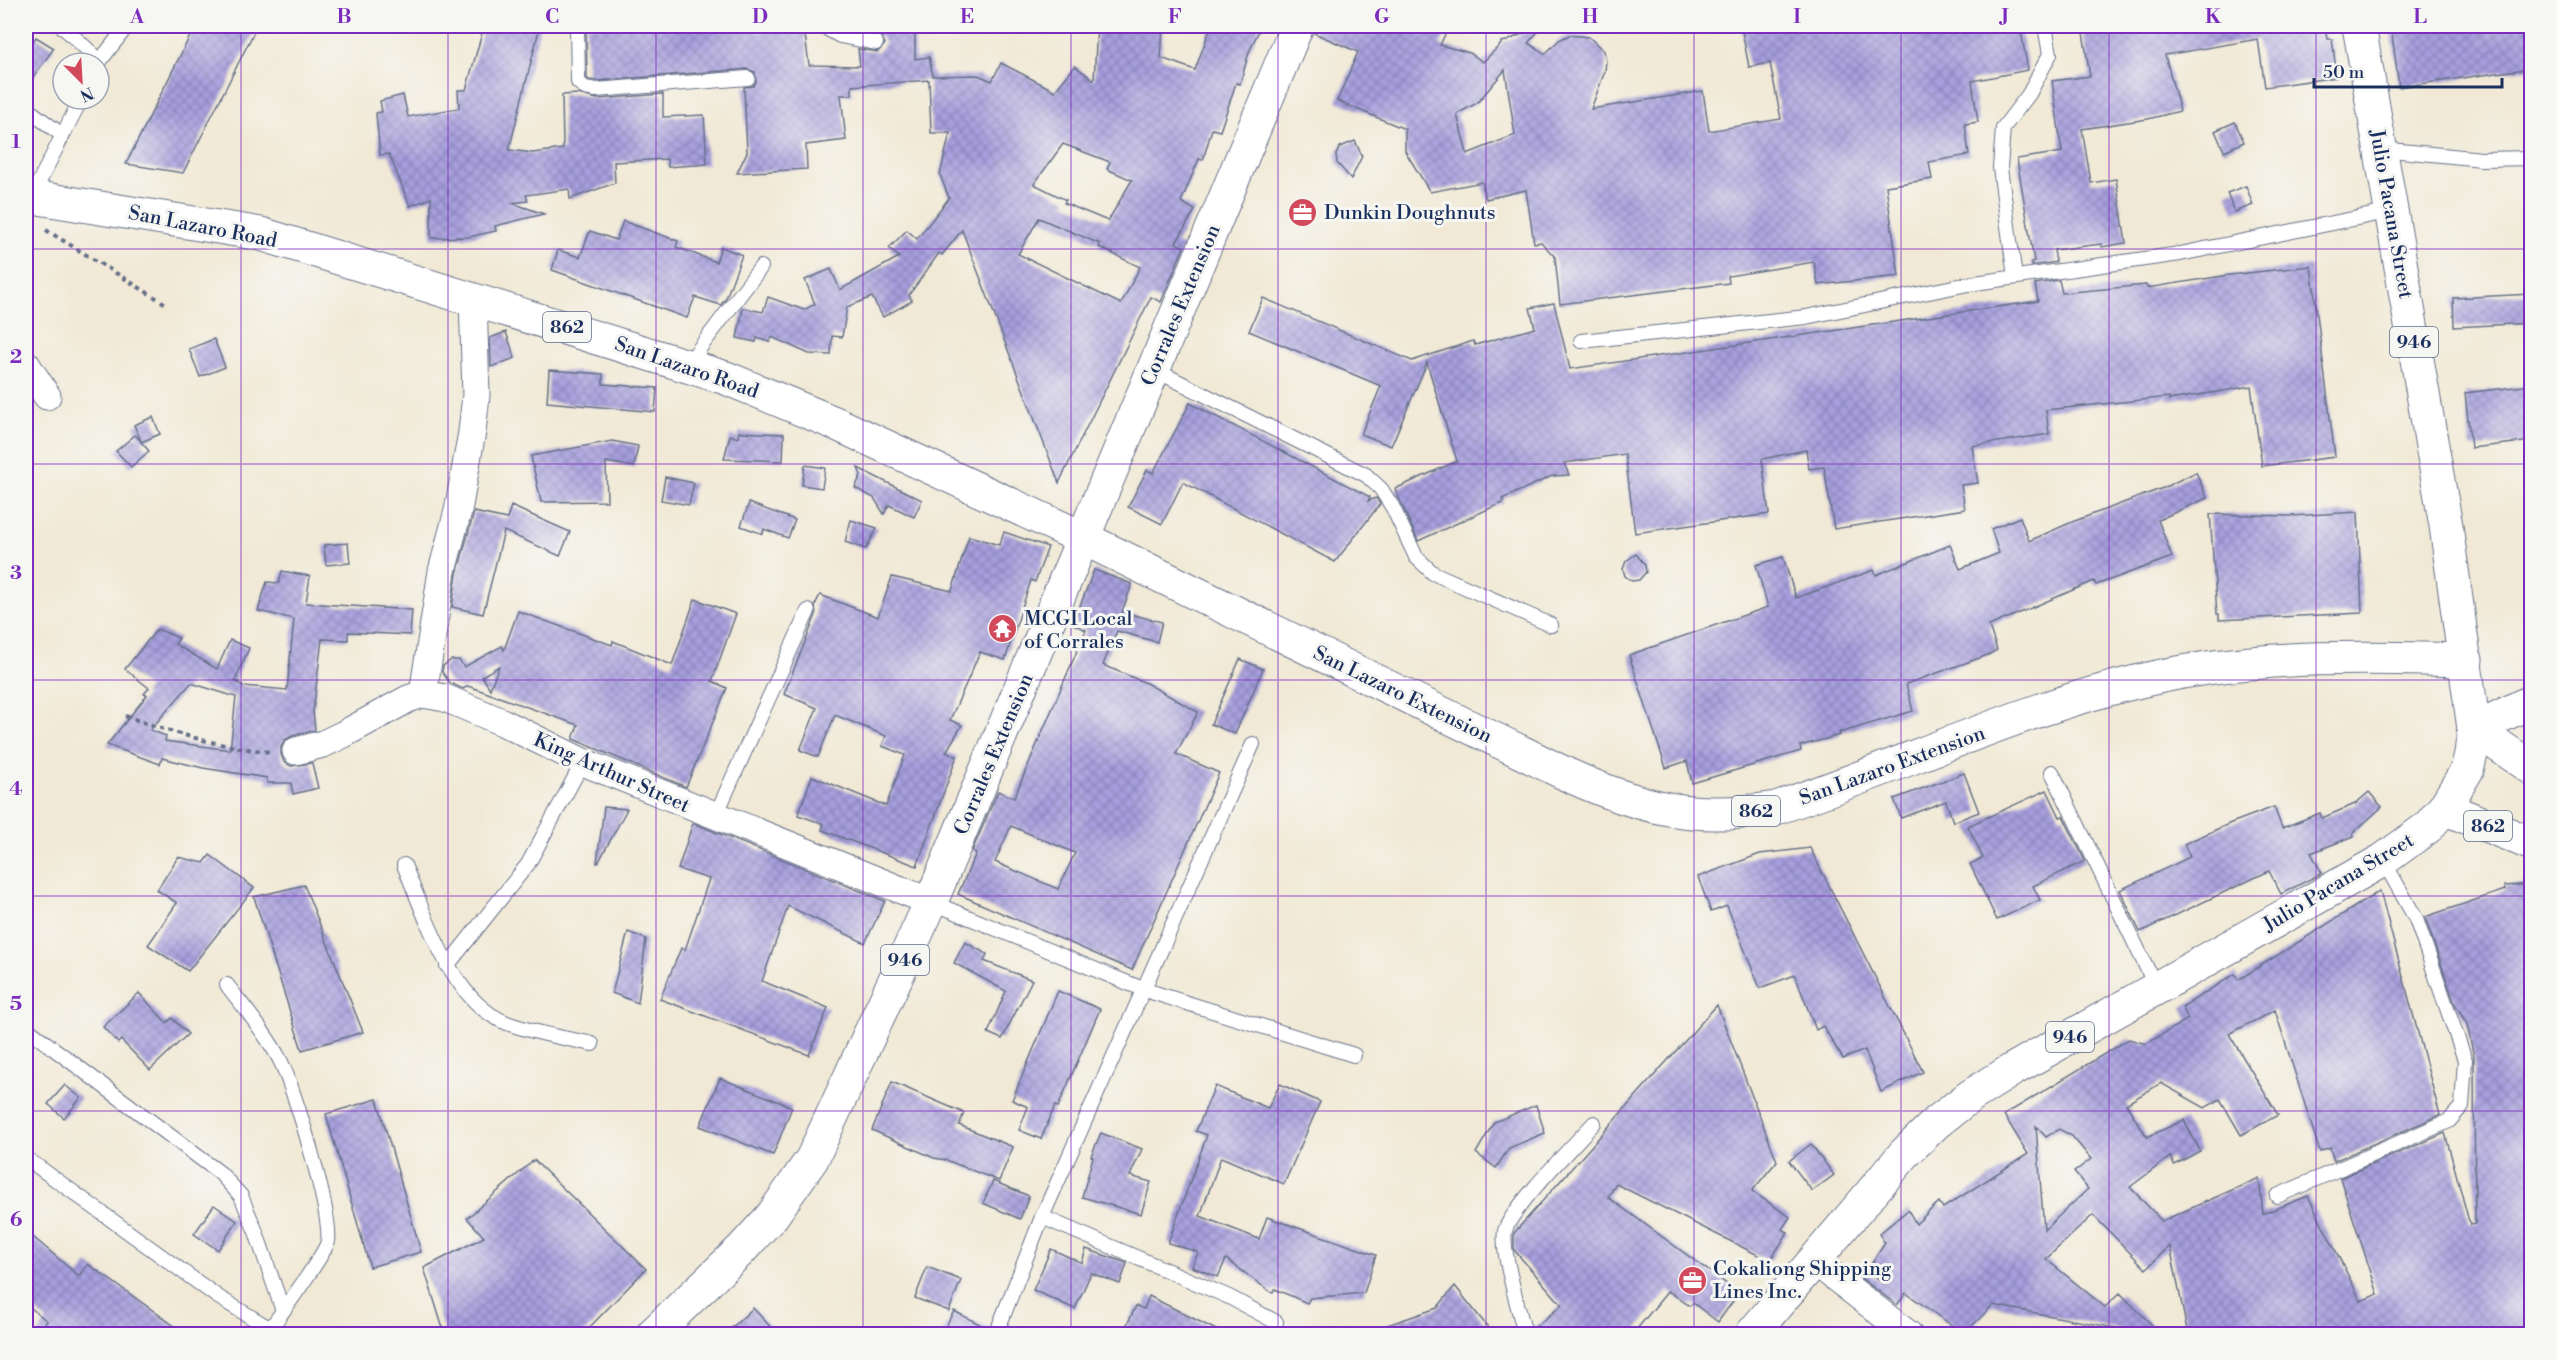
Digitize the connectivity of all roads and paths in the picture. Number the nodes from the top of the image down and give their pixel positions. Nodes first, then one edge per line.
1 (62, 26) edge
2 (127, 26) edge
3 (577, 26) edge
4 (822, 26) edge
5 (1297, 26) edge
6 (2045, 26) edge
7 (2359, 26) edge
8 (876, 44) dead end
9 (88, 51) edge
10 (108, 51) edge
11 (748, 78) dead end
12 (26, 108) edge
13 (75, 111) edge
14 (62, 135) junction
15 (2380, 149) junction
16 (2532, 158) edge
17 (29, 196) edge
18 (2392, 211) junction
19 (46, 230) dead end
20 (761, 267) dead end
21 (2015, 277) junction
22 (472, 298) junction
23 (166, 304) dead end
24 (1581, 341) dead end
25 (687, 365) junction
26 (1154, 369) junction
27 (1083, 538) junction
28 (808, 611) dead end
29 (1551, 625) dead end
30 (2466, 660) junction
31 (423, 694) junction
32 (2532, 701) edge
33 (125, 716) dead end
34 (2474, 729) junction
35 (1253, 744) dead end
36 (296, 751) joint
37 (583, 762) junction
38 (2532, 768) edge
39 (2052, 772) dead end
40 (2444, 808) junction
41 (715, 817) junction
42 (2532, 844) edge
43 (2383, 860) junction
44 (404, 866) dead end
45 (931, 903) junction
46 (447, 966) junction
47 (227, 985) dead end
48 (2157, 989) junction
49 (1145, 990) junction
50 (26, 1028) edge
51 (592, 1044) dead end
52 (1354, 1055) dead end
53 (1594, 1123) dead end
54 (26, 1158) edge
55 (2277, 1196) dead end
56 (1042, 1217) junction
57 (1814, 1261) junction
58 (283, 1311) junction
59 (1276, 1322) dead end
60 (998, 1329) dead end
61 (275, 1332) edge
62 (653, 1335) edge
63 (1529, 1335) edge
64 (1752, 1335) edge
65 (1908, 1335) edge

1 - 9 lane
2 - 10 lane
3 - 11 lane
4 - 8 lane
5 - 26 main road, Corrales Extension / 946
6 - 21 lane
7 - 15 main road, Julio Pacana Street / 946
12 - 14 lane
13 - 14 lane
14 - 17 lane
15 - 16 lane
15 - 18 main road, Julio Pacana Street / 946
17 - 22 main road, San Lazaro Road / 862
18 - 21 lane
18 - 30 main road, Julio Pacana Street / 946
19 - 23 path
20 - 25 lane
21 - 24 lane
22 - 25 main road, San Lazaro Road / 862
22 - 31 street
25 - 27 main road, San Lazaro Road / 862
26 - 27 main road, Corrales Extension / 946
26 - 29 lane
27 - 30 main road, San Lazaro Extension / 862
27 - 45 main road, Corrales Extension / 946
28 - 41 lane
30 - 34 main road, Julio Pacana Street / 946
31 - 36 street
31 - 37 street, King Arthur Street
32 - 34 main road
33 - 36 path
34 - 38 main road
34 - 40 main road, Julio Pacana Street / 946
35 - 49 lane
37 - 41 street, King Arthur Street
37 - 46 lane
39 - 48 lane
40 - 42 main road, 862
40 - 43 main road, Julio Pacana Street / 946
41 - 45 street, King Arthur Street
43 - 48 main road, Julio Pacana Street / 946
43 - 55 lane
44 - 46 lane
45 - 49 lane
45 - 62 main road, Corrales Extension / 946
46 - 51 lane
47 - 58 lane
48 - 57 main road, Julio Pacana Street / 946
49 - 52 lane
49 - 56 lane
50 - 58 lane
53 - 63 lane
54 - 61 lane
56 - 59 lane
56 - 60 lane
57 - 64 main road, Julio Pacana Street / 946
57 - 65 street
58 - 61 lane

